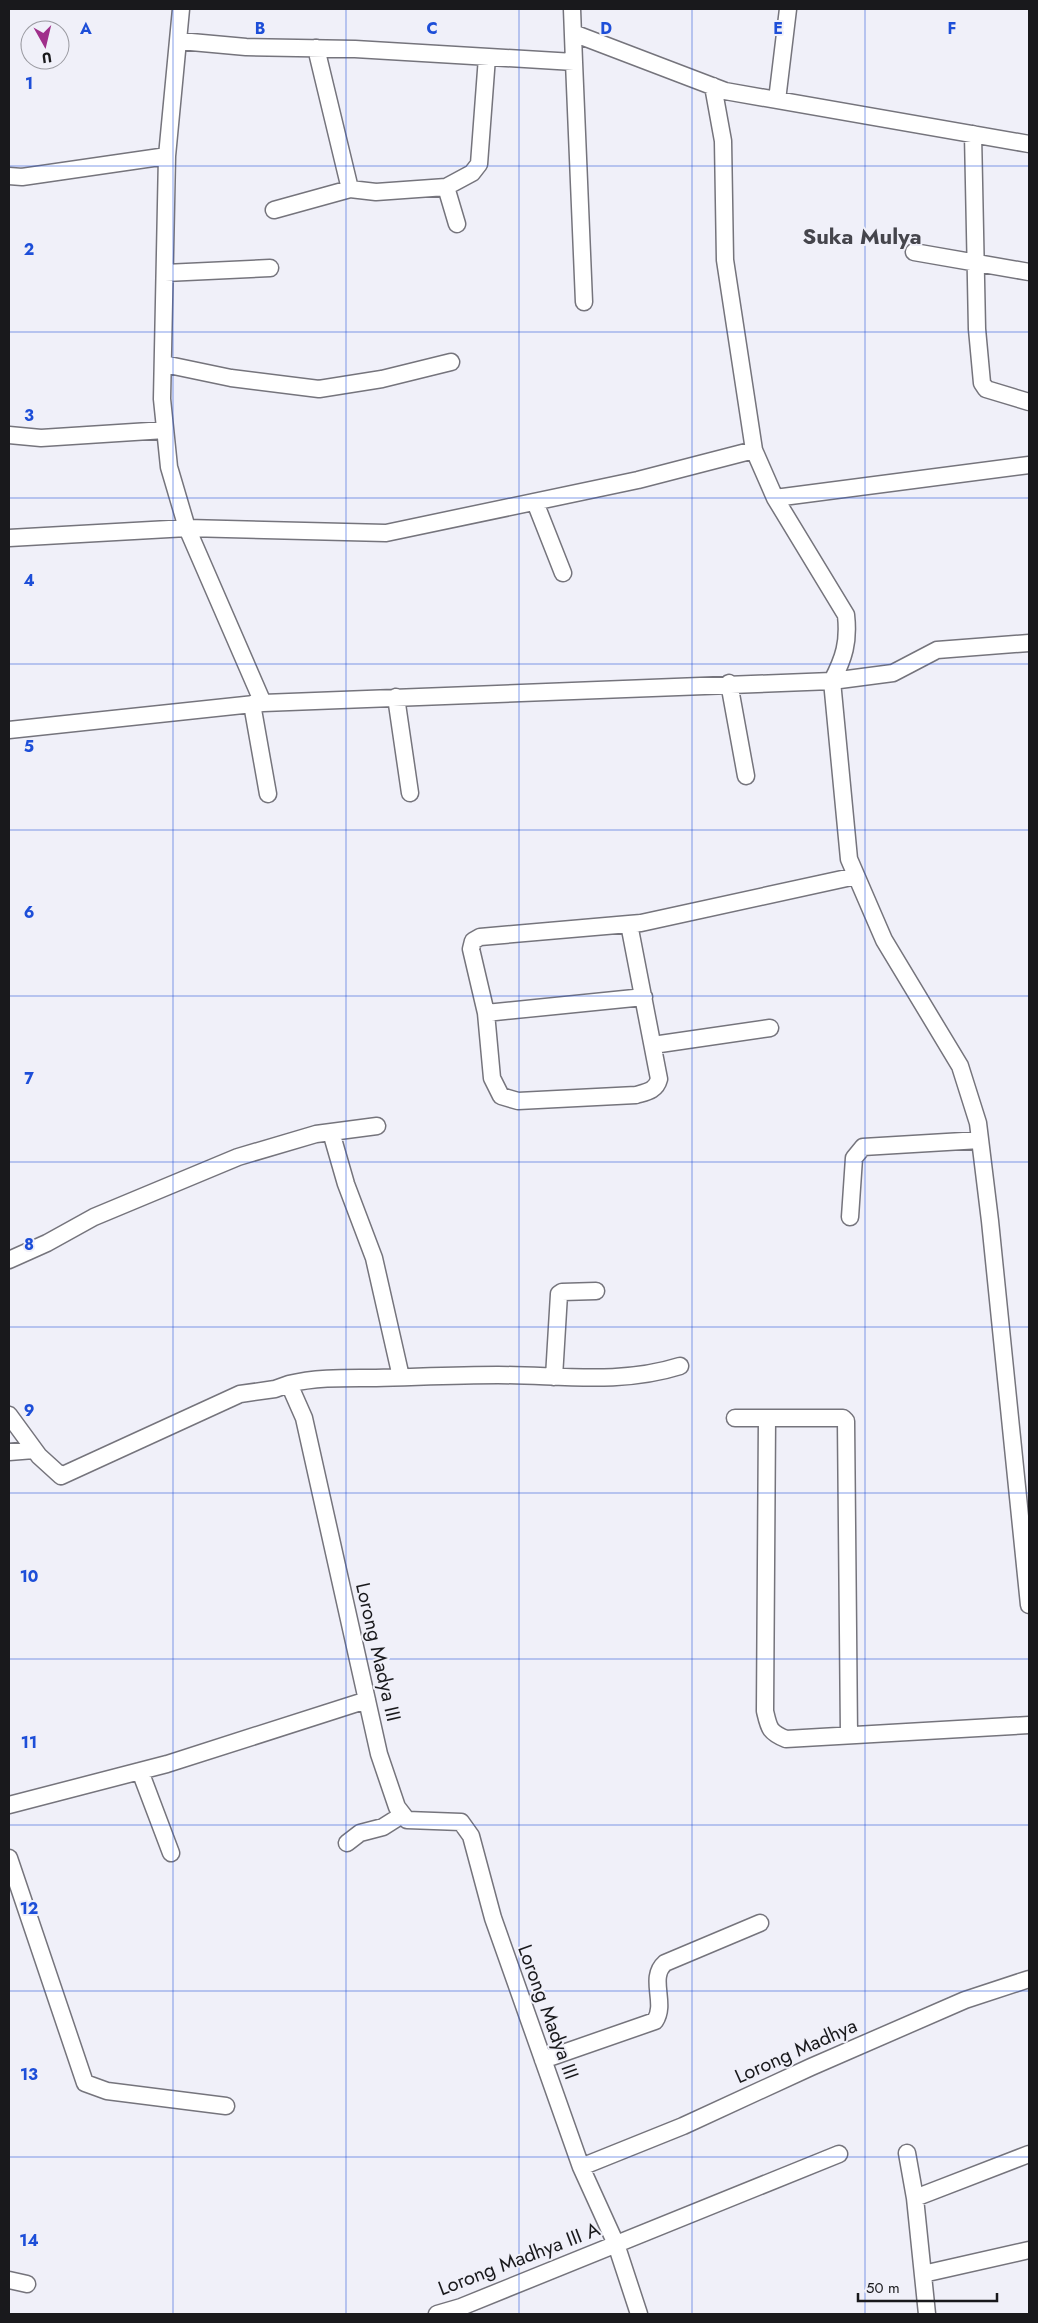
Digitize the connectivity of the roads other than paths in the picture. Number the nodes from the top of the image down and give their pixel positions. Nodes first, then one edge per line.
1 (181, 9) edge
2 (572, 9) edge
3 (788, 9) edge
4 (573, 33) junction
5 (180, 41) junction
6 (316, 48) junction
7 (486, 57) junction
8 (574, 62) junction
9 (713, 86) junction
10 (777, 100) junction
11 (973, 134) junction
12 (1029, 144) edge
13 (167, 156) junction
14 (9, 176) edge
15 (446, 187) junction
16 (350, 189) junction
17 (274, 210) dead end
18 (457, 224) dead end
19 (914, 252) dead end
20 (976, 263) junction
21 (270, 268) dead end
22 (1029, 272) edge
23 (165, 273) junction
24 (584, 302) dead end
25 (451, 362) dead end
26 (164, 364) junction
27 (1029, 402) edge
28 (165, 430) junction
29 (9, 435) edge
30 (754, 450) junction
31 (1029, 465) edge
32 (775, 498) junction
33 (535, 502) junction
34 (187, 528) junction
35 (9, 538) edge
36 (563, 573) dead end
37 (1029, 643) edge
38 (832, 681) junction
39 (729, 683) junction
40 (396, 697) junction
41 (257, 703) junction
42 (9, 730) edge
43 (746, 776) dead end
44 (410, 793) dead end
45 (268, 794) dead end
46 (856, 876) junction
47 (629, 924) junction
48 (644, 997) junction
49 (486, 1013) junction
50 (770, 1028) dead end
51 (653, 1045) junction
52 (377, 1126) dead end
53 (331, 1132) junction
54 (980, 1140) junction
55 (850, 1217) dead end
56 (9, 1254) edge
57 (596, 1291) dead end
58 (680, 1366) dead end
59 (401, 1377) junction
60 (554, 1377) junction
61 (288, 1384) junction
62 (9, 1415) edge
63 (735, 1418) dead end
64 (767, 1418) junction
65 (34, 1450) junction
66 (9, 1452) edge
67 (1024, 1494) edge
68 (1029, 1605) edge
69 (367, 1700) junction
70 (1029, 1725) edge
71 (849, 1735) junction
72 (140, 1771) junction
73 (9, 1805) edge
74 (402, 1815) junction
75 (348, 1843) dead end
76 (171, 1853) dead end
77 (9, 1858) edge
78 (760, 1923) dead end
79 (1029, 1979) edge
80 (543, 2060) junction
81 (226, 2106) dead end
82 (906, 2153) dead end
83 (840, 2154) dead end
84 (1029, 2154) edge
85 (581, 2167) junction
86 (915, 2198) junction
87 (616, 2244) junction
88 (1029, 2250) edge
89 (923, 2274) junction
90 (9, 2280) edge
91 (27, 2284) dead end
92 (437, 2314) edge
93 (638, 2314) edge
94 (927, 2314) edge

1 - 5 street
2 - 4 street
3 - 10 street
4 - 8 street
4 - 9 street
5 - 6 street
5 - 13 street
6 - 7 street
6 - 16 street
7 - 8 street
7 - 15 street
8 - 24 street
9 - 10 street
9 - 30 street
10 - 11 street
11 - 12 street
11 - 20 street
13 - 14 street
13 - 23 street
15 - 16 street
15 - 18 street
16 - 17 street
19 - 20 street
20 - 22 street
20 - 27 street
21 - 23 street
23 - 26 street
25 - 26 street
26 - 28 street
28 - 29 street
28 - 34 street
30 - 32 street
30 - 33 street
31 - 32 street
32 - 38 street
33 - 34 street
33 - 36 street
34 - 35 street
34 - 41 street
37 - 38 street
38 - 39 street
38 - 46 street
39 - 40 street
39 - 43 street
40 - 41 street
40 - 44 street
41 - 42 street
41 - 45 street
46 - 47 street
46 - 54 street
47 - 48 street
47 - 49 street
48 - 49 street
48 - 51 street
49 - 51 street
50 - 51 street
52 - 53 street
53 - 56 street
53 - 59 street
54 - 55 street
54 - 67 street
57 - 60 street
58 - 60 street
59 - 60 street
59 - 61 street
61 - 65 street
61 - 69 street, Lorong Madya III
62 - 65 street
63 - 64 street
64 - 71 street
64 - 71 street
65 - 66 street
67 - 68 street
69 - 72 street
69 - 74 street, Lorong Madya III
70 - 71 street
72 - 73 street
72 - 76 street
74 - 75 street
74 - 80 street, Lorong Madya III
77 - 81 street
78 - 80 street
79 - 85 street, Lorong Madhya
80 - 85 street, Lorong Madya III
82 - 86 street
83 - 87 street, Lorong Madhya III A
84 - 86 street
85 - 87 street, Lorong Madya III
86 - 89 street
87 - 92 street, Lorong Madhya III A
87 - 93 street, Lorong Madya III
88 - 89 street
89 - 94 street
90 - 91 street

